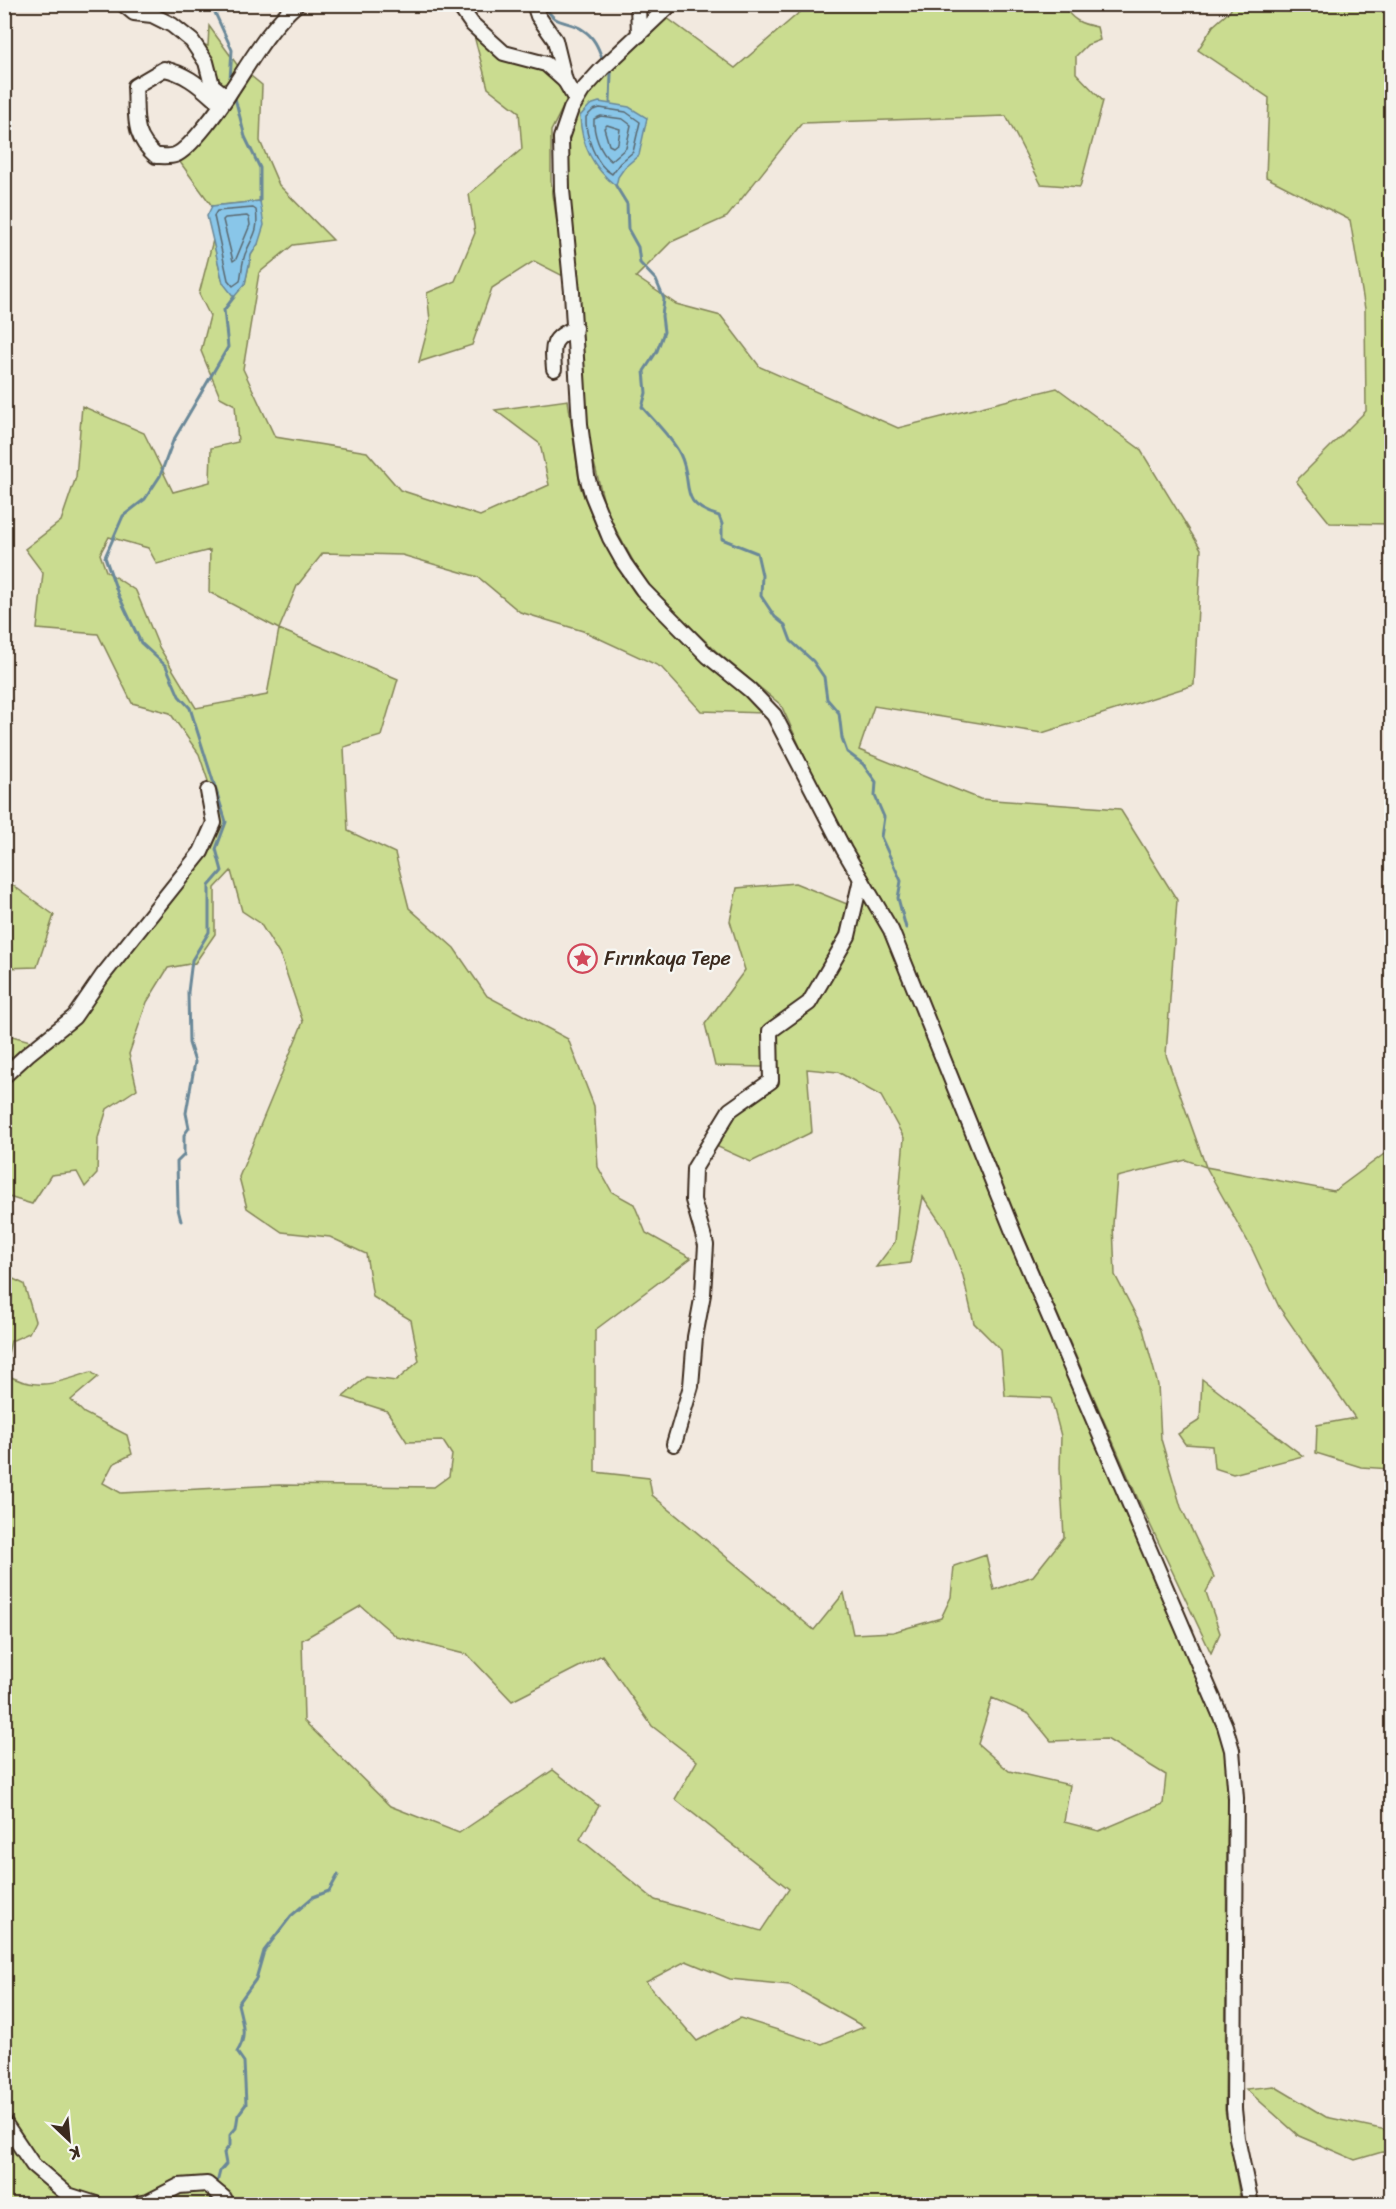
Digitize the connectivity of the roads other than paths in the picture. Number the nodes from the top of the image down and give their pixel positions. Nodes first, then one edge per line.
1 (123, 4) edge
2 (297, 4) edge
3 (458, 4) edge
4 (534, 4) edge
5 (638, 4) edge
6 (650, 4) edge
7 (668, 7) edge
8 (639, 35) junction
9 (565, 81) junction
10 (227, 97) junction
11 (576, 100) junction
12 (575, 328) junction
13 (554, 369) dead end
14 (208, 791) dead end
15 (861, 879) junction
16 (4, 1076) edge
17 (675, 1444) dead end
18 (4, 2122) edge
19 (96, 2205) edge
20 (138, 2205) edge
21 (227, 2205) edge
22 (1251, 2205) edge

1 - 10 street
2 - 10 street
3 - 9 street
4 - 9 street
5 - 8 street
6 - 7 street
7 - 8 street
8 - 11 street
9 - 11 street
10 - 10 street
11 - 12 street
12 - 13 street
12 - 15 street
14 - 16 street
15 - 17 street
15 - 22 street
18 - 19 street
20 - 21 street

